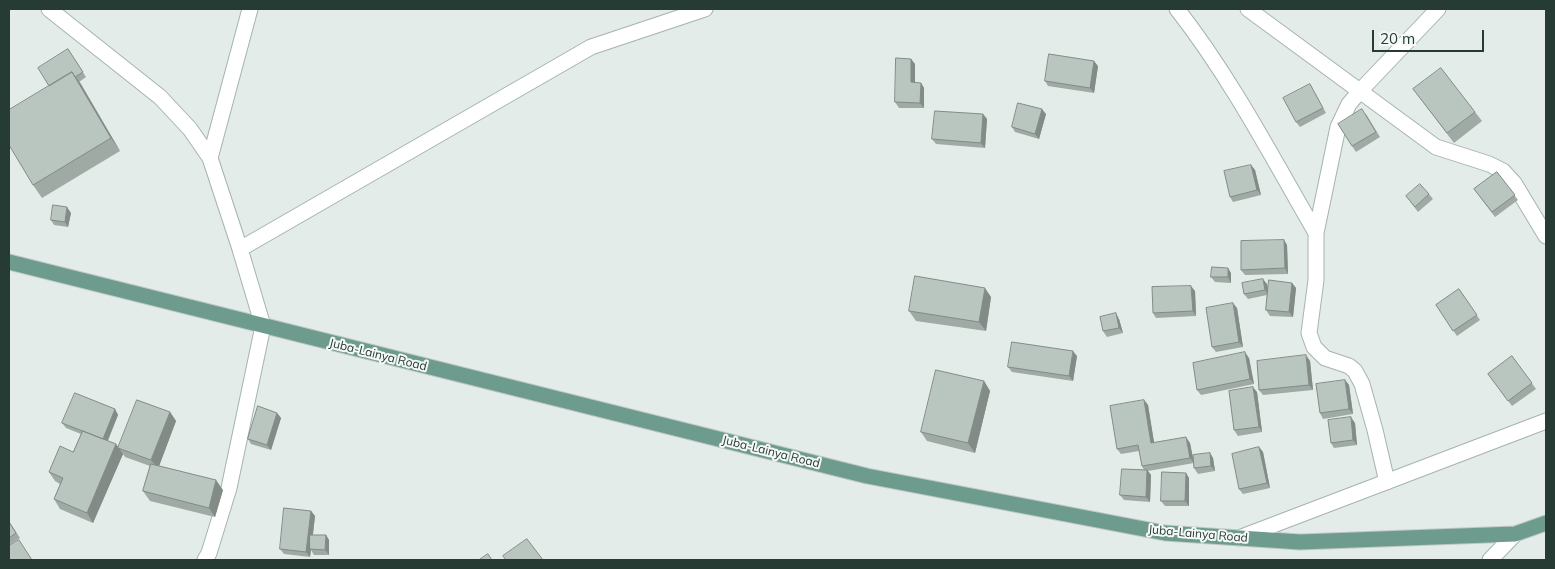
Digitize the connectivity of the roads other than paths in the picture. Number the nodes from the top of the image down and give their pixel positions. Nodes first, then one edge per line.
1 (49, 9) edge
2 (250, 9) edge
3 (705, 9) edge
4 (1176, 9) edge
5 (1248, 9) edge
6 (1438, 9) edge
7 (1360, 91) junction
8 (210, 158) junction
9 (1316, 233) junction
10 (1546, 236) edge
11 (240, 249) junction
12 (9, 262) edge
13 (263, 326) junction
14 (1546, 421) edge
15 (1387, 482) junction
16 (1546, 523) edge
17 (1515, 534) junction
18 (1239, 538) junction
19 (205, 560) edge
20 (1490, 560) edge

1 - 8 street
2 - 8 street
3 - 11 street
4 - 9 street
5 - 7 street
6 - 7 street
7 - 9 street
7 - 10 street
8 - 11 street
9 - 15 street
11 - 13 street
12 - 13 main road, Juba-Lainya Road
13 - 18 main road, Juba-Lainya Road
13 - 19 street
14 - 15 street
15 - 18 street
16 - 17 main road, Juba-Lainya Road
17 - 18 main road, Juba-Lainya Road
17 - 20 street

